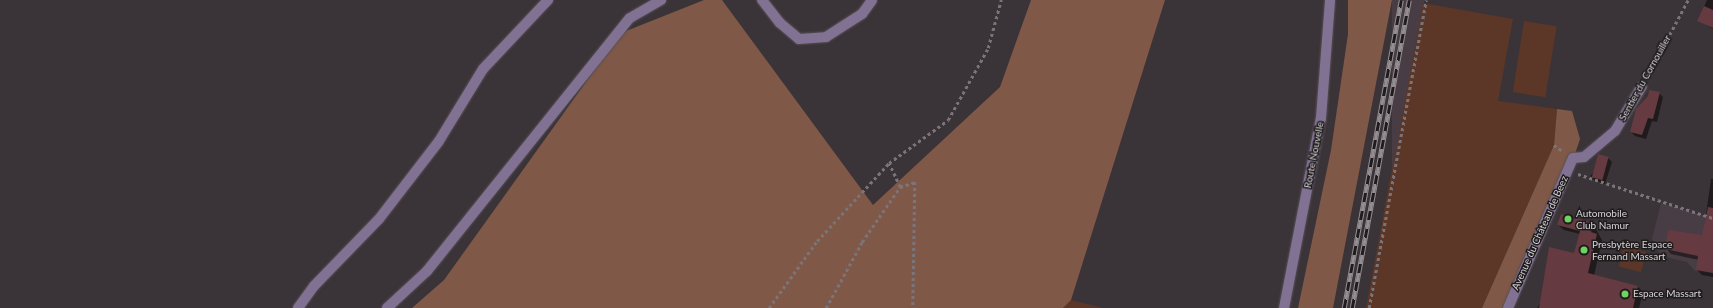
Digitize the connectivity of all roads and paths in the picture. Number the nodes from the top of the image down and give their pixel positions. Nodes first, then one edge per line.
1 (548, 0) edge
2 (661, 0) edge
3 (762, 0) edge
4 (872, 0) edge
5 (1001, 0) edge
6 (1330, 0) edge
7 (1426, 0) edge
8 (1688, 0) edge
9 (1642, 86) joint
10 (1573, 158) joint
11 (889, 163) junction
12 (1568, 171) junction
13 (900, 187) junction
14 (1713, 218) edge
15 (298, 308) edge
16 (388, 308) edge
17 (769, 308) edge
18 (826, 308) edge
19 (913, 308) edge
20 (1284, 308) edge
21 (1368, 308) edge
22 (1508, 308) edge

1 - 15 street
2 - 16 street
3 - 4 street
5 - 11 path
6 - 20 street, Route Nouvelle
7 - 21 path
8 - 9 path, Sentier du Cornouiller
9 - 10 street, Sentier du Cornouiller
10 - 12 street, Avenue du Château de Beez
11 - 13 path
11 - 17 path
12 - 14 path
12 - 22 street, Avenue du Château de Beez
13 - 18 path
13 - 19 path

